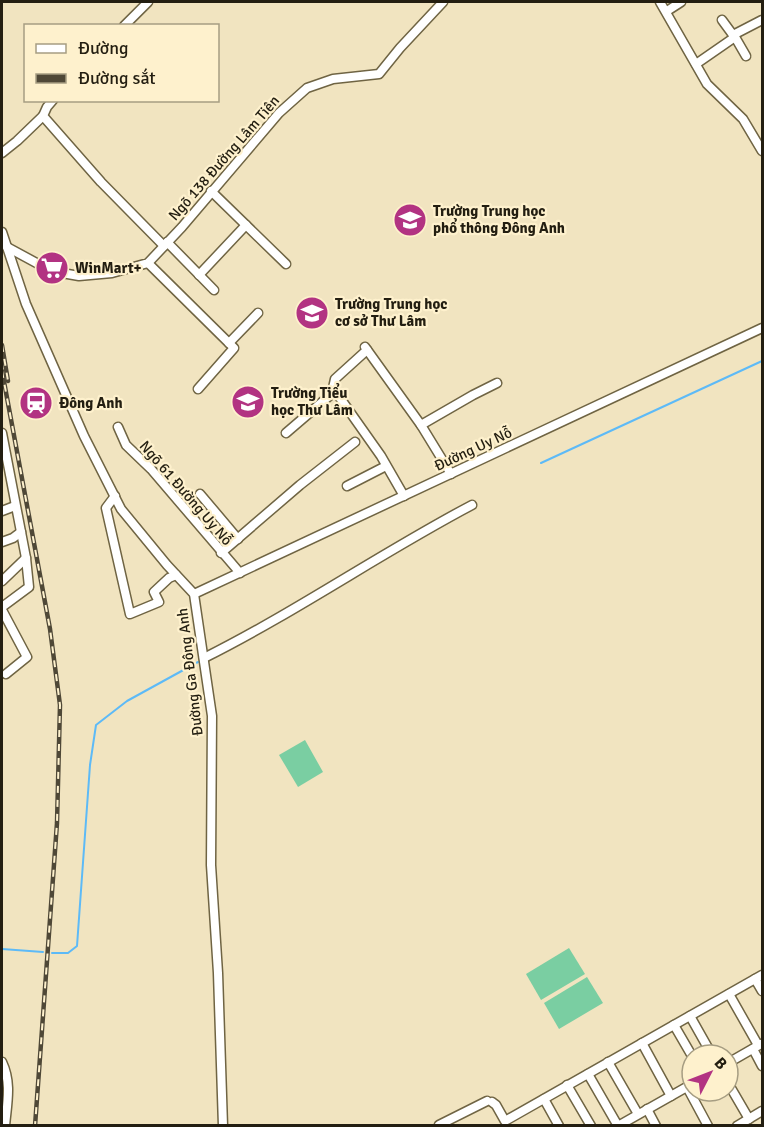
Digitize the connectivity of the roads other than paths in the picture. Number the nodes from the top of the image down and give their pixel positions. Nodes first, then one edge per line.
1 (148, 2) edge
2 (443, 2) edge
3 (660, 2) edge
4 (681, 2) edge
5 (667, 10) junction
6 (722, 20) dead end
7 (762, 20) edge
8 (126, 24) edge
9 (734, 36) junction
10 (746, 56) dead end
11 (696, 64) junction
12 (51, 102) edge
13 (43, 116) junction
14 (762, 152) edge
15 (2, 153) edge
16 (211, 191) junction
17 (246, 225) junction
18 (2, 232) edge
19 (165, 244) junction
20 (7, 247) junction
21 (148, 263) junction
22 (286, 264) dead end
23 (199, 275) junction
24 (214, 290) dead end
25 (258, 313) dead end
26 (762, 328) edge
27 (229, 343) junction
28 (496, 383) dead end
29 (198, 389) dead end
30 (335, 391) junction
31 (421, 425) junction
32 (118, 427) dead end
33 (2, 433) edge
34 (286, 433) dead end
35 (355, 442) dead end
36 (386, 465) junction
37 (451, 474) junction
38 (347, 486) dead end
39 (200, 495) dead end
40 (115, 496) junction
41 (404, 496) junction
42 (472, 505) dead end
43 (15, 506) junction
44 (2, 512) edge
45 (21, 532) junction
46 (238, 539) junction
47 (2, 542) edge
48 (221, 553) junction
49 (26, 558) junction
50 (240, 573) junction
51 (176, 575) junction
52 (2, 580) edge
53 (194, 594) junction
54 (2, 609) edge
55 (204, 658) junction
56 (6, 674) dead end
57 (759, 977) edge
58 (762, 991) edge
59 (729, 994) junction
60 (690, 1016) junction
61 (674, 1025) junction
62 (642, 1043) junction
63 (684, 1043) edge
64 (705, 1043) edge
65 (758, 1046) edge
66 (740, 1056) edge
67 (2, 1062) edge
68 (608, 1062) junction
69 (762, 1066) edge
70 (4, 1073) edge
71 (588, 1074) junction
72 (567, 1085) junction
73 (680, 1090) edge
74 (671, 1096) junction
75 (544, 1099) junction
76 (698, 1103) edge
77 (740, 1103) edge
78 (647, 1109) junction
79 (762, 1111) edge
80 (638, 1114) junction
81 (749, 1119) junction
82 (510, 1122) edge
83 (6, 1125) edge
84 (223, 1125) edge
85 (439, 1125) edge
86 (559, 1125) edge
87 (591, 1125) edge
88 (618, 1125) edge
89 (656, 1125) edge
90 (708, 1125) edge
91 (737, 1125) edge

1 - 8 street
2 - 16 street, Ngõ 138 Đường Lâm Tiên
3 - 5 street
4 - 5 street
5 - 11 street
6 - 9 street
7 - 9 street
9 - 10 street
9 - 11 street
11 - 14 street
12 - 13 street
13 - 15 street
13 - 19 street
16 - 17 street
16 - 19 street, Ngõ 138 Đường Lâm Tiên
17 - 22 street
17 - 23 street
18 - 20 street, Đường Ga Đông Anh
19 - 21 street, Ngõ 138 Đường Lâm Tiên
19 - 23 street
20 - 21 street
20 - 40 street, Đường Ga Đông Anh
21 - 27 street
23 - 24 street
25 - 27 street
26 - 37 street, Đường Uy Nỗ
27 - 29 street
28 - 31 street
30 - 31 street
30 - 34 street
30 - 36 street
31 - 37 street
32 - 48 street, Ngõ 61 Đường Uy Nỗ
33 - 43 street
35 - 46 street
36 - 38 street
36 - 41 street
37 - 41 street, Đường Uy Nỗ
39 - 46 street
40 - 51 street, Đường Ga Đông Anh
40 - 51 street
41 - 50 street, Đường Uy Nỗ
42 - 55 street
43 - 44 street
43 - 45 street
45 - 47 street
45 - 49 street
46 - 48 street
48 - 50 street, Ngõ 61 Đường Uy Nỗ
49 - 52 street
49 - 54 street
50 - 53 street, Đường Uy Nỗ
51 - 53 street, Đường Ga Đông Anh
53 - 55 street, Đường Ga Đông Anh
54 - 56 street
55 - 84 street, Đường Ga Đông Anh
57 - 58 street
57 - 59 street
59 - 60 street
59 - 65 street
60 - 61 street
60 - 64 street
61 - 62 street
61 - 63 street
62 - 68 street
62 - 74 street
65 - 66 street
65 - 69 street
67 - 70 street
68 - 71 street
68 - 80 street
70 - 83 street
71 - 72 street
71 - 88 street
72 - 75 street
72 - 87 street
73 - 74 street
74 - 78 street
75 - 82 street
75 - 86 street
76 - 90 street
77 - 81 street
78 - 80 street
78 - 89 street
79 - 81 street
80 - 88 street
81 - 91 street
82 - 85 street

